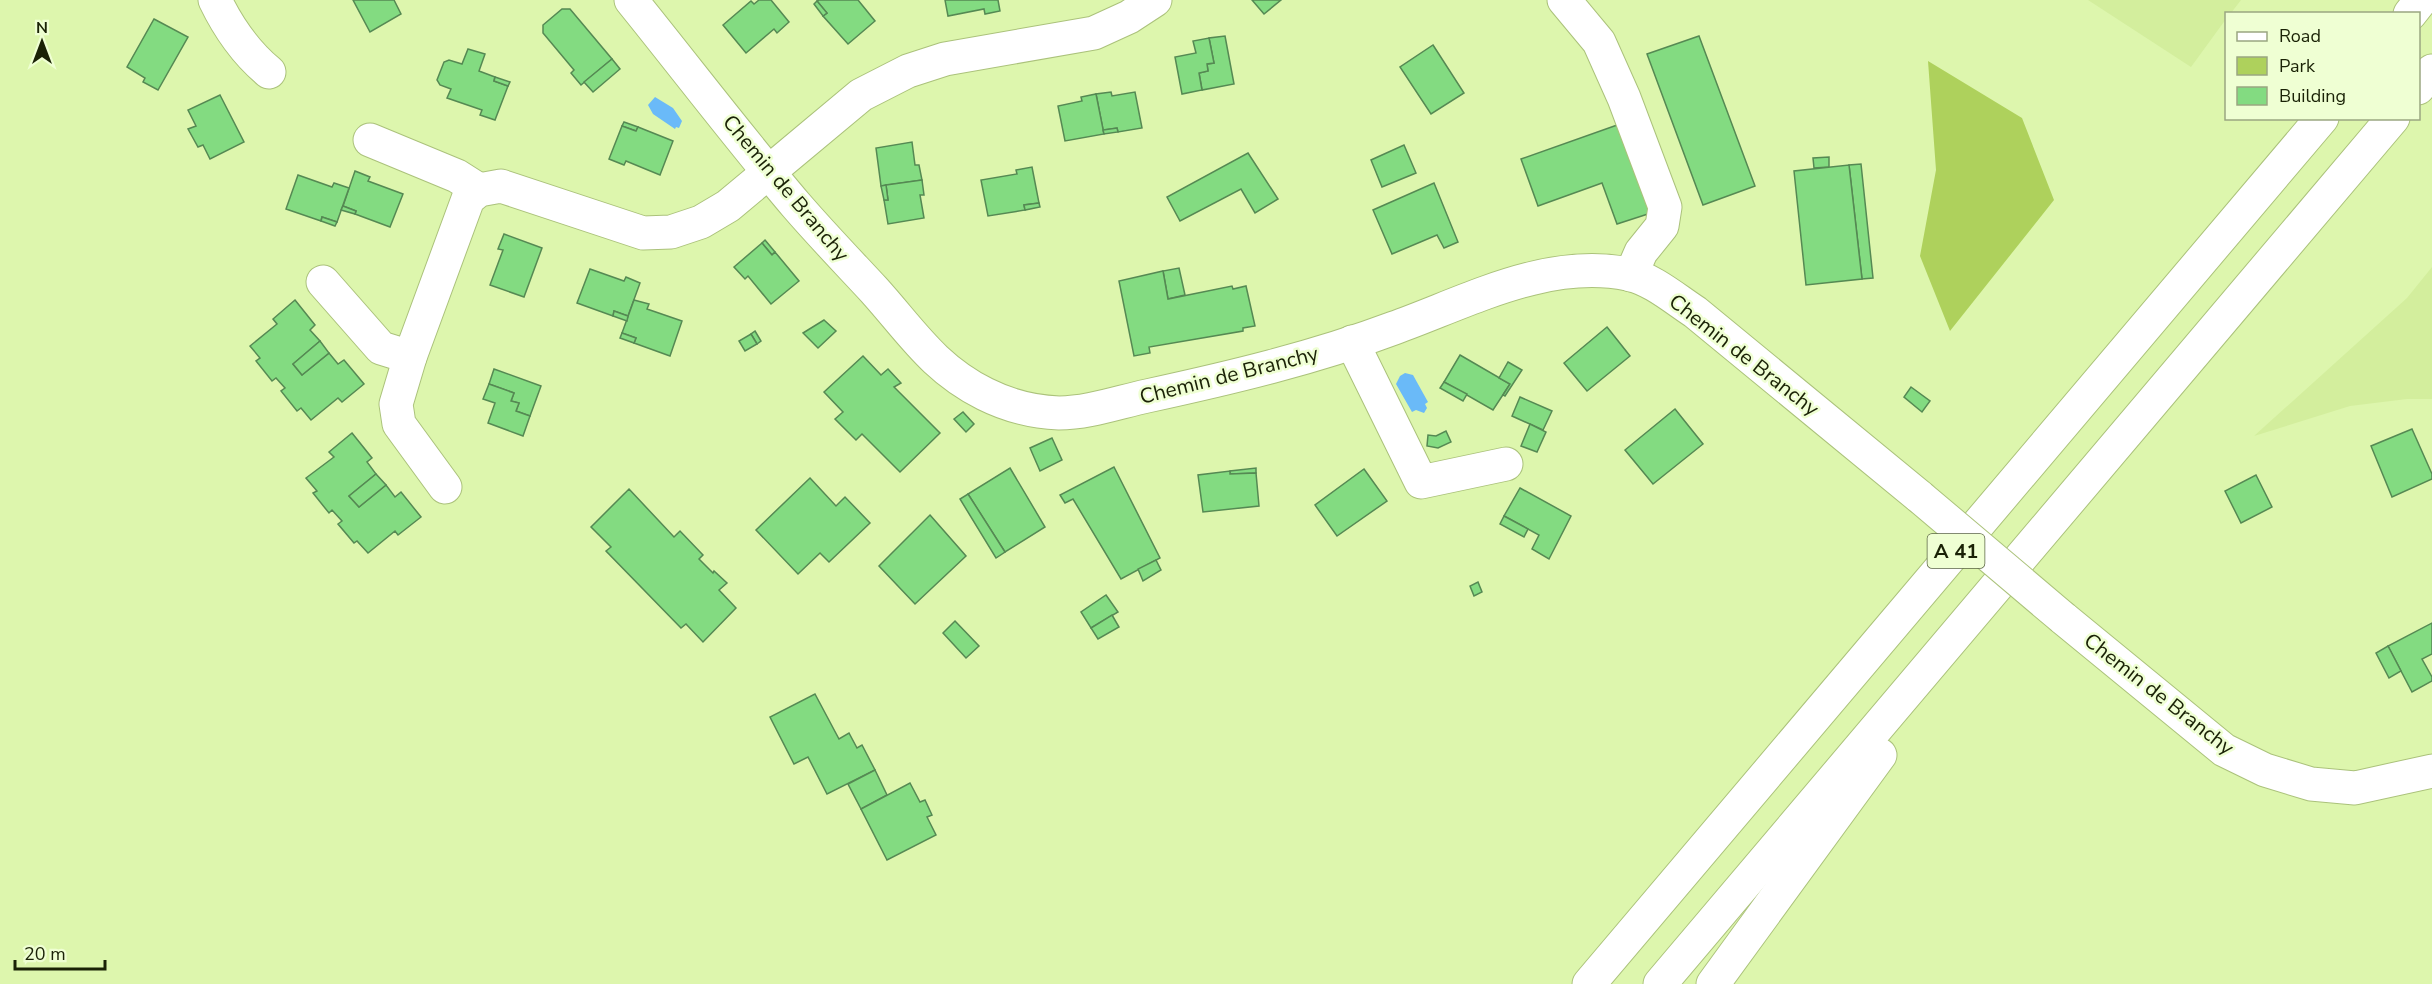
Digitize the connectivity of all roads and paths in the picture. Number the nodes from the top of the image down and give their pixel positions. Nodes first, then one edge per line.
1 (215, 0) edge
2 (631, 0) edge
3 (1155, 0) edge
4 (1564, 0) edge
5 (2421, 0) edge
6 (2412, 12) edge
7 (2432, 71) edge
8 (269, 72) dead end
9 (2420, 86) edge
10 (2320, 120) edge
11 (2391, 120) edge
12 (370, 140) dead end
13 (769, 171) junction
14 (479, 190) junction
15 (1631, 275) junction
16 (323, 282) dead end
17 (1352, 342) junction
18 (410, 357) junction
19 (1506, 464) dead end
20 (445, 487) dead end
21 (2040, 536) junction
22 (2432, 771) edge
23 (1589, 984) edge
24 (1660, 984) edge
25 (1713, 984) edge

1 - 8 main road
2 - 13 main road, Chemin de Branchy
3 - 13 main road
4 - 15 main road
5 - 6 main road
7 - 9 main road
10 - 23 main road, A 41
11 - 21 main road, A 41
12 - 14 main road
13 - 14 main road
13 - 17 main road, Chemin de Branchy
14 - 18 main road
15 - 17 main road, Chemin de Branchy
15 - 22 main road, Chemin de Branchy, bridge
16 - 18 main road
17 - 19 main road
18 - 20 main road
21 - 24 main road, A 41
21 - 25 main road

